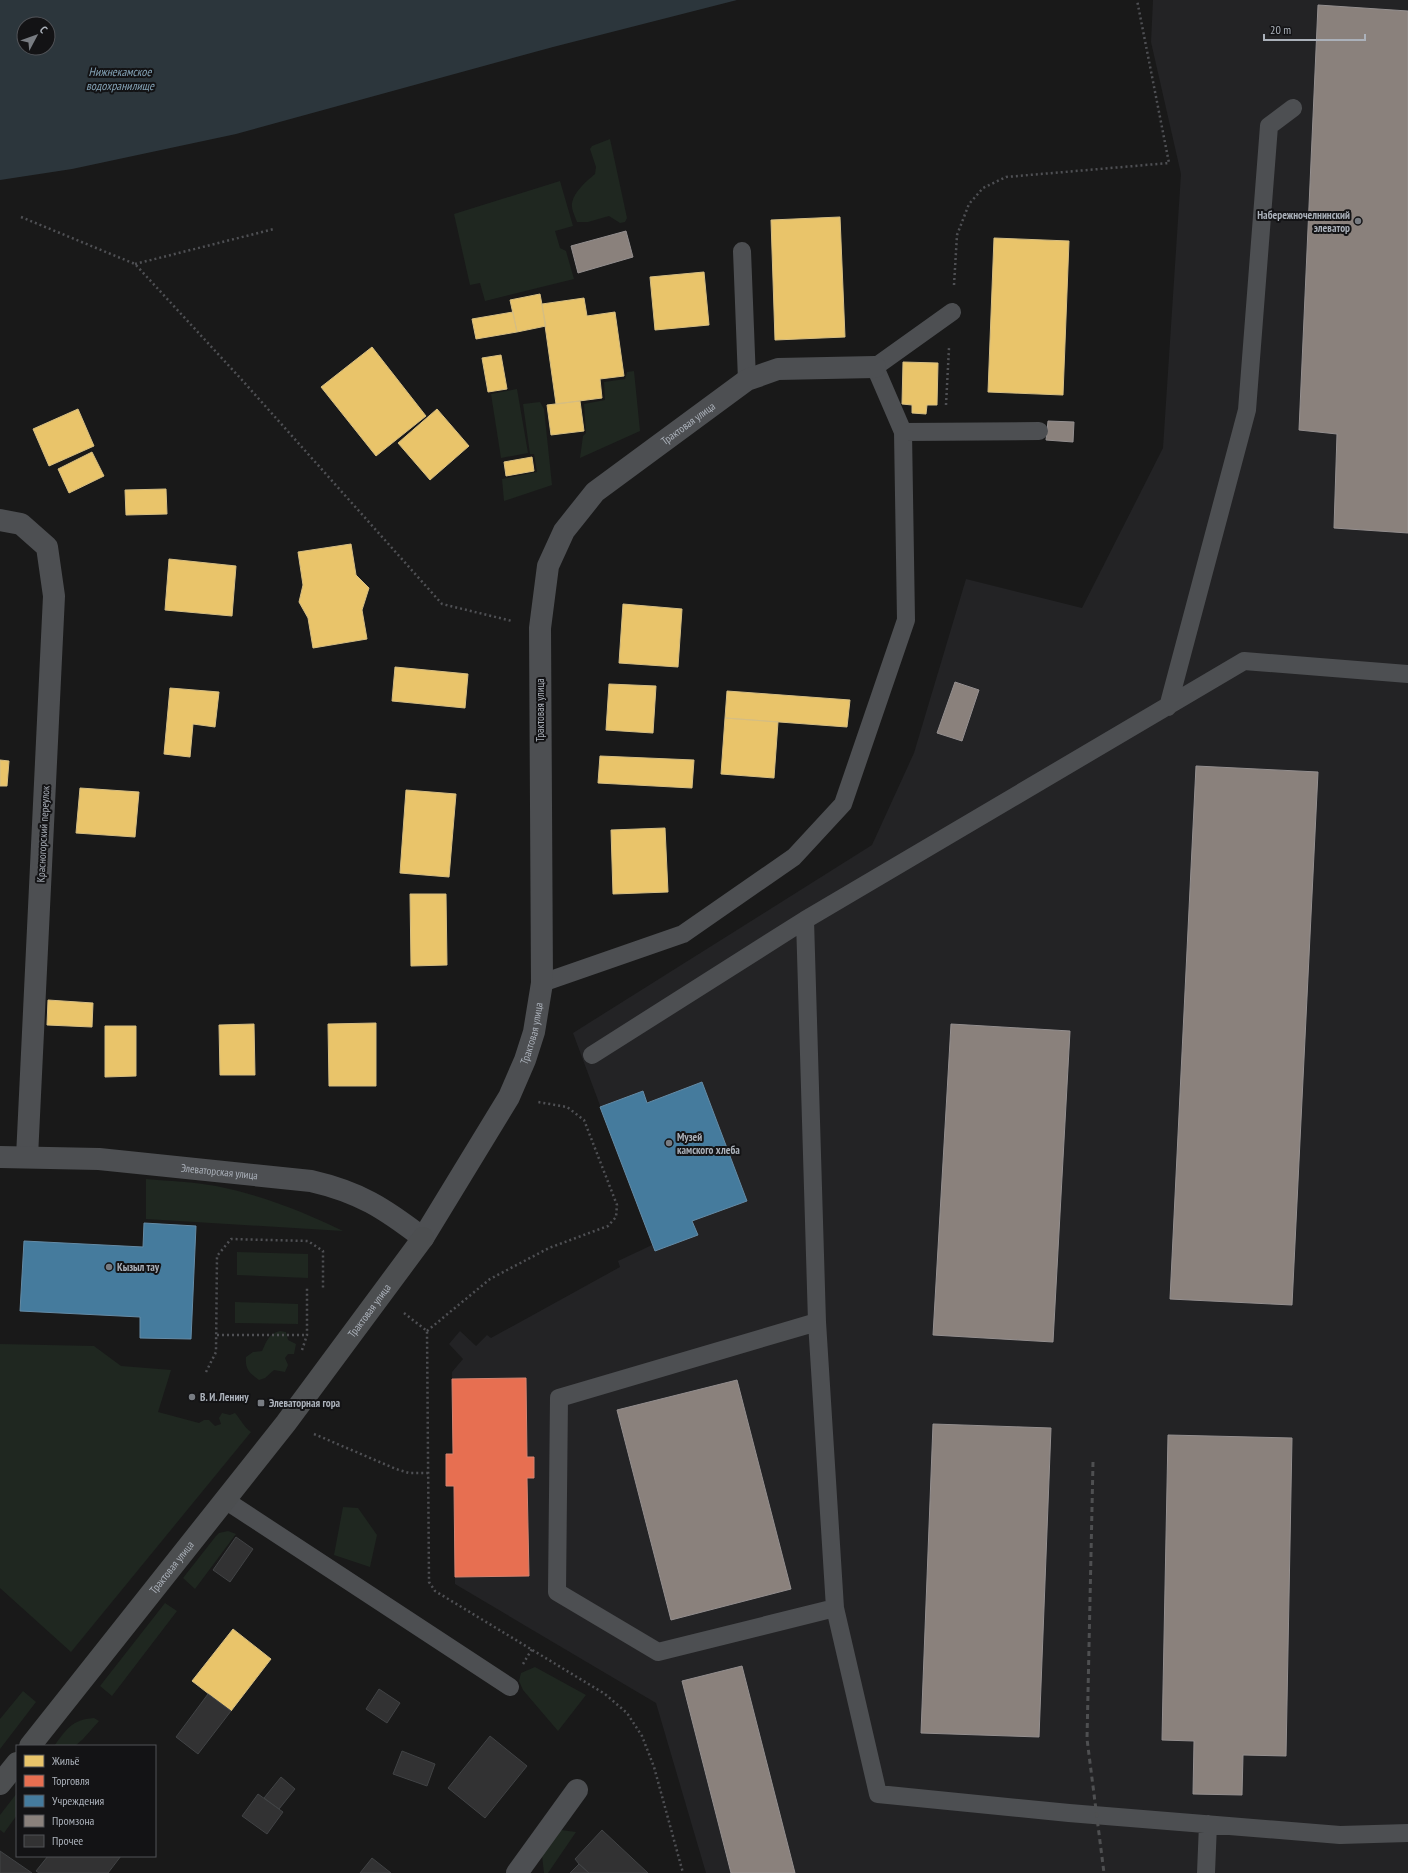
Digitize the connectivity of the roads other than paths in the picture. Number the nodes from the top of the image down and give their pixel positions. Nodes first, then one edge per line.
1 (1293, 108) dead end
2 (742, 251) dead end
3 (952, 312) road end
4 (875, 366) junction
5 (748, 380) junction
6 (1039, 431) dead end
7 (903, 432) junction
8 (10, 522) edge
9 (1408, 674) edge
10 (1168, 706) junction
11 (805, 920) junction
12 (542, 982) junction
13 (592, 1055) dead end
14 (0, 1157) edge
15 (27, 1157) junction
16 (423, 1238) junction
17 (817, 1322) junction
18 (225, 1500) junction
19 (835, 1608) junction
20 (510, 1688) dead end
21 (31, 1745) edge
22 (16, 1763) edge
23 (0, 1784) edge
24 (577, 1790) dead end
25 (1208, 1824) junction
26 (1408, 1833) edge
27 (517, 1873) edge
28 (1206, 1873) edge

1 - 10 lane
2 - 5 lane
3 - 4 lane
4 - 5 street, Трактовая улица
4 - 7 lane
5 - 12 street, Трактовая улица
6 - 7 lane
7 - 12 lane
8 - 15 street, Красногорский переулок
9 - 10 lane
10 - 11 lane
11 - 13 lane
11 - 17 lane
12 - 16 street, Трактовая улица
14 - 15 street, Элеваторская улица
15 - 16 street, Элеваторская улица
16 - 18 street, Трактовая улица
17 - 19 lane
17 - 19 lane
18 - 20 lane
18 - 21 street, Трактовая улица
19 - 25 lane
22 - 23 street
24 - 27 street
25 - 26 lane
25 - 28 lane

